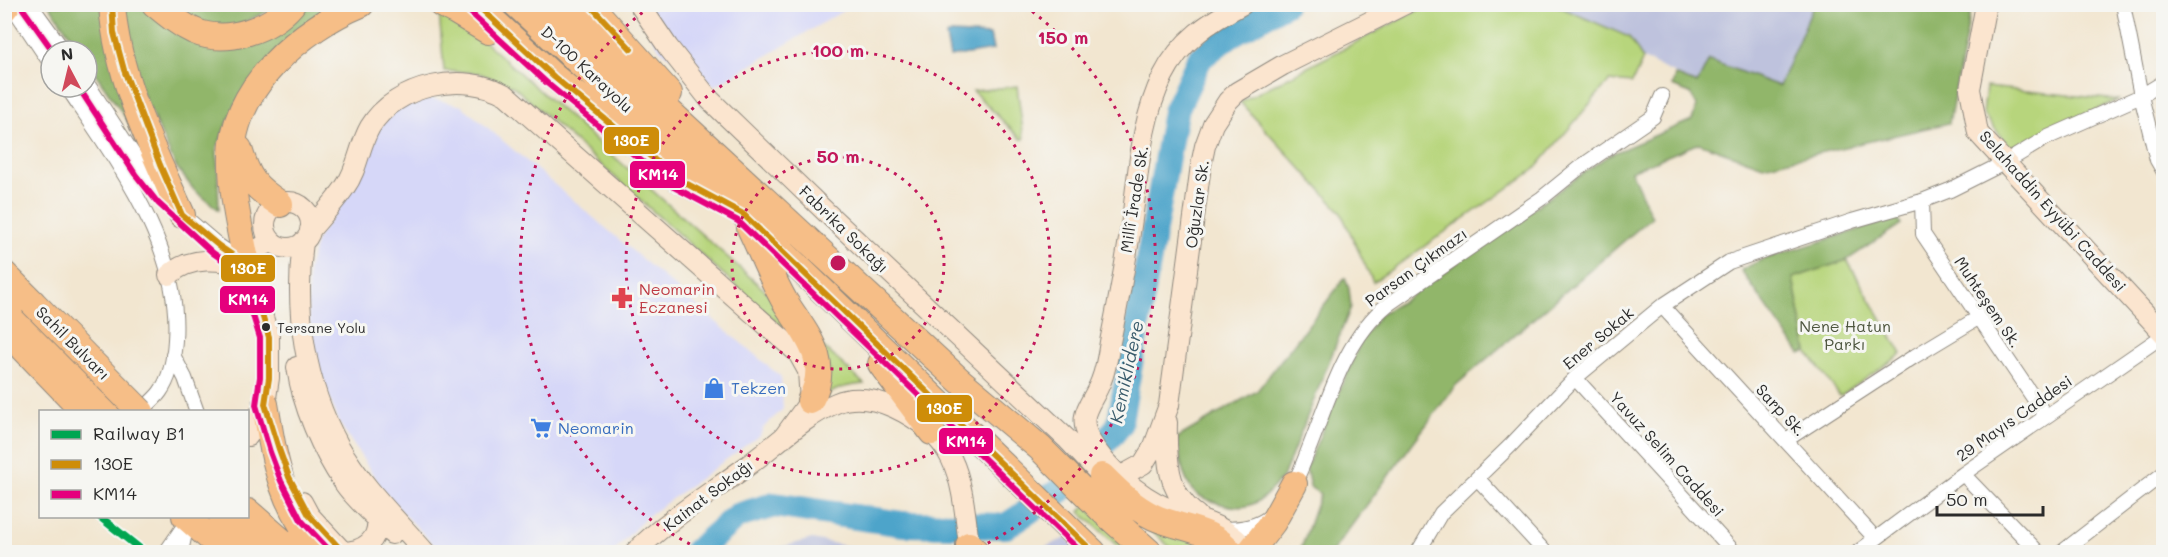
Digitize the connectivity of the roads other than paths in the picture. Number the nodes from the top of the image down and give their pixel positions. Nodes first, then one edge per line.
1 (9, 4) edge
2 (30, 4) edge
3 (112, 4) edge
4 (155, 4) edge
5 (291, 4) edge
6 (362, 4) edge
7 (441, 4) edge
8 (475, 4) edge
9 (516, 4) edge
10 (553, 4) edge
11 (589, 4) edge
12 (604, 4) edge
13 (639, 4) edge
14 (1243, 4) edge
15 (1405, 4) edge
16 (1986, 4) edge
17 (2122, 4) edge
18 (4, 9) edge
19 (55, 39) edge
20 (39, 47) edge
21 (631, 50) junction
22 (554, 77) junction
23 (2163, 82) edge
24 (1662, 96) dead end
25 (2141, 96) junction
26 (75, 99) edge
27 (97, 99) edge
28 (236, 130) junction
29 (2006, 162) junction
30 (2163, 172) edge
31 (339, 195) junction
32 (1922, 201) junction
33 (751, 204) junction
34 (290, 205) junction
35 (182, 214) junction
36 (294, 241) junction
37 (247, 265) junction
38 (4, 274) edge
39 (169, 275) junction
40 (832, 299) junction
41 (1662, 306) junction
42 (14, 311) edge
43 (1978, 318) junction
44 (2163, 334) edge
45 (173, 355) junction
46 (1575, 378) junction
47 (810, 400) junction
48 (265, 404) junction
49 (1169, 405) junction
50 (84, 410) edge
51 (110, 410) edge
52 (139, 410) edge
53 (141, 410) edge
54 (197, 410) edge
55 (2045, 416) junction
56 (1085, 424) junction
57 (932, 432) junction
58 (249, 434) edge
59 (783, 438) junction
60 (1054, 438) junction
61 (1786, 440) junction
62 (2163, 473) edge
63 (1963, 474) junction
64 (1111, 475) junction
65 (1477, 478) junction
66 (1294, 484) junction
67 (249, 513) edge
68 (377, 517) junction
69 (188, 518) edge
70 (224, 518) edge
71 (1203, 519) junction
72 (1875, 538) junction
73 (1227, 541) edge
74 (1086, 545) edge
75 (970, 550) edge
76 (166, 552) edge
77 (180, 552) edge
78 (226, 552) edge
79 (262, 552) edge
80 (294, 552) edge
81 (323, 552) edge
82 (343, 552) edge
83 (408, 552) edge
84 (425, 552) edge
85 (635, 552) edge
86 (1150, 552) edge
87 (1250, 552) edge
88 (1273, 552) edge
89 (1418, 552) edge
90 (1545, 552) edge
91 (1734, 552) edge
92 (1858, 552) edge
93 (2038, 552) edge
94 (2062, 552) edge

1 - 18 highway
1 - 20 street
2 - 19 street
3 - 35 highway
4 - 5 highway
6 - 28 highway
7 - 22 highway
8 - 22 highway
9 - 33 highway, D-100 Karayolu
10 - 33 highway, D-100 Karayolu
11 - 21 highway
12 - 21 highway
13 - 60 street, Fabrika Sokağı
14 - 56 street, Millî İrade Sk.
15 - 49 street, Oğuzlar Sk.
16 - 29 street, Selahaddin Eyyübi Caddesi
17 - 25 street
21 - 33 highway
22 - 33 highway
23 - 25 street, Ener Sokak
24 - 66 street, Parsan Çıkmazı
25 - 29 street, Ener Sokak
25 - 30 street
26 - 39 street
27 - 35 street
28 - 34 highway
28 - 37 highway
29 - 32 street, Ener Sokak
29 - 44 street, Selahaddin Eyyübi Caddesi
31 - 34 street
31 - 36 street
31 - 47 street
32 - 41 street, Ener Sokak
32 - 43 street, Muhteşem Sk.
33 - 40 highway, D-100 Karayolu
33 - 47 highway
33 - 60 highway, D-100 Karayolu
34 - 36 street
34 - 36 street
35 - 37 street
36 - 37 street
36 - 68 street
36 - 84 street
37 - 39 street
37 - 48 street
38 - 42 highway, Sahil Bulvarı
39 - 45 street
40 - 57 highway
40 - 74 highway, D-100 Karayolu
41 - 46 street, Ener Sokak
41 - 61 street, Sarp Sk.
42 - 50 highway
42 - 51 highway, Sahil Bulvarı
42 - 52 highway, Sahil Bulvarı, bridge
43 - 55 street, Muhteşem Sk.
43 - 61 street
44 - 55 street, 29 Mayıs Caddesi
45 - 53 street
45 - 54 street
46 - 65 street, Ener Sokak
46 - 91 street, Yavuz Selim Caddesi
47 - 59 street
48 - 58 street
48 - 81 highway
48 - 82 street
49 - 64 street, Oğuzlar Sk.
49 - 71 street
55 - 63 street, 29 Mayıs Caddesi
56 - 60 street
56 - 64 street
57 - 59 street
57 - 75 street
59 - 85 street, Kainat Sokağı
60 - 64 street, Fabrika Sokağı
60 - 86 highway, D-100 Karayolu
61 - 72 street, Sarp Sk.
62 - 94 street
63 - 72 street, 29 Mayıs Caddesi
63 - 93 street
64 - 71 street
64 - 73 highway
65 - 89 street, Ener Sokak
65 - 90 street
66 - 73 street, Parsan Çıkmazı
66 - 87 highway
66 - 88 highway
67 - 80 highway
68 - 82 street
68 - 83 street
69 - 76 street
69 - 77 street
69 - 78 highway
70 - 79 highway
71 - 73 street
72 - 92 street, 29 Mayıs Caddesi
73 - 87 street

